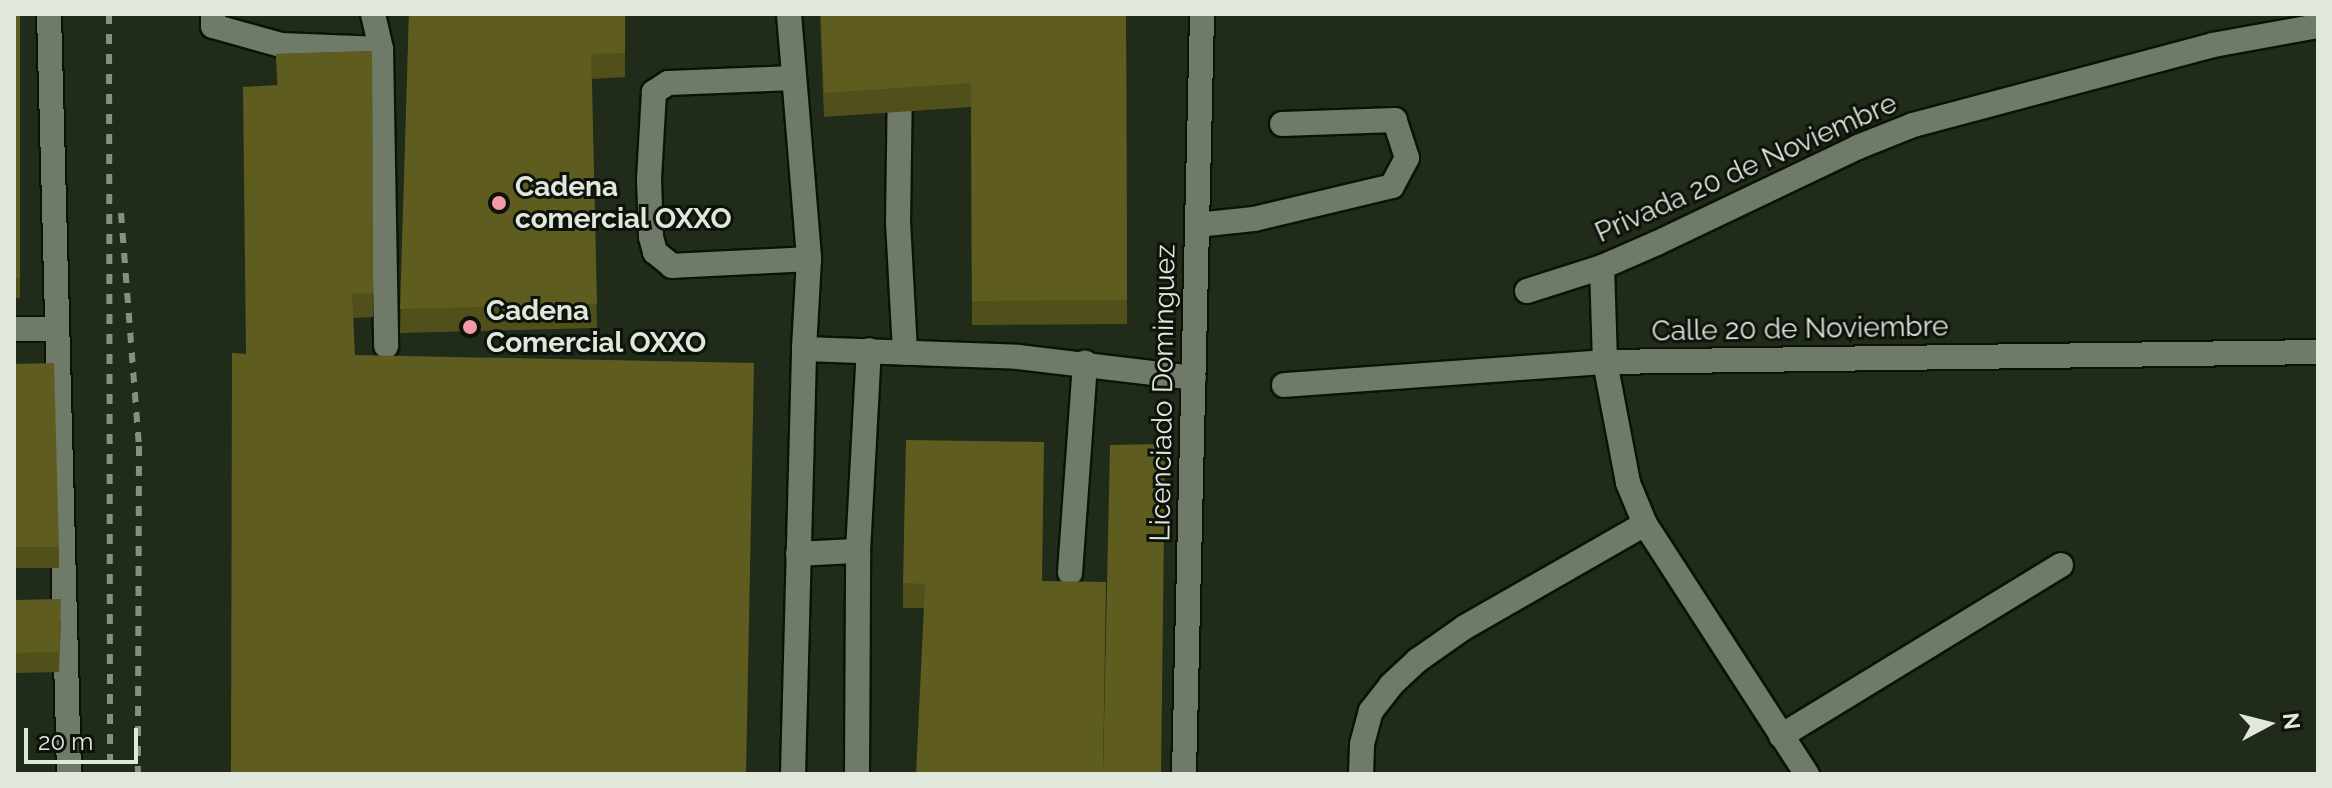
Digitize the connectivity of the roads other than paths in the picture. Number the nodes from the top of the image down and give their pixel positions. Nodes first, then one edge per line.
1 (49, 14) edge
2 (213, 14) edge
3 (373, 14) edge
4 (789, 14) edge
5 (1202, 14) edge
6 (2318, 26) edge
7 (381, 49) junction
8 (911, 53) edge
9 (794, 78) junction
10 (1282, 124) dead end
11 (1197, 225) junction
12 (809, 259) junction
13 (1602, 267) junction
14 (1527, 291) dead end
15 (14, 329) edge
16 (57, 329) junction
17 (386, 346) dead end
18 (804, 349) junction
19 (869, 350) junction
20 (2318, 352) edge
21 (905, 353) junction
22 (1605, 362) junction
23 (1085, 363) junction
24 (1194, 378) junction
25 (1284, 385) dead end
26 (1645, 524) junction
27 (858, 551) junction
28 (798, 554) junction
29 (2061, 565) dead end
30 (1070, 573) dead end
31 (1781, 736) junction
32 (69, 774) edge
33 (793, 774) edge
34 (857, 774) edge
35 (1184, 774) edge
36 (1361, 774) edge
37 (1807, 774) edge

1 - 16 street
2 - 7 street
3 - 7 street
4 - 9 street
5 - 11 street, Licenciado Dominguez
6 - 13 street, Privada 20 de Noviembre
7 - 17 street
8 - 21 street
9 - 12 street
9 - 12 street
10 - 11 street
11 - 24 street, Licenciado Dominguez
12 - 18 street
13 - 14 street, Privada 20 de Noviembre
13 - 22 street
15 - 16 street
16 - 32 street
18 - 19 street
18 - 28 street
19 - 21 street
19 - 27 street
20 - 22 street, Calle 20 de Noviembre
21 - 23 street
22 - 25 street, Calle 20 de Noviembre
22 - 26 street
23 - 24 street
23 - 30 street
24 - 35 street, Licenciado Dominguez
26 - 31 street
26 - 36 street
27 - 28 street
27 - 34 street
28 - 33 street
29 - 31 street
31 - 37 street

